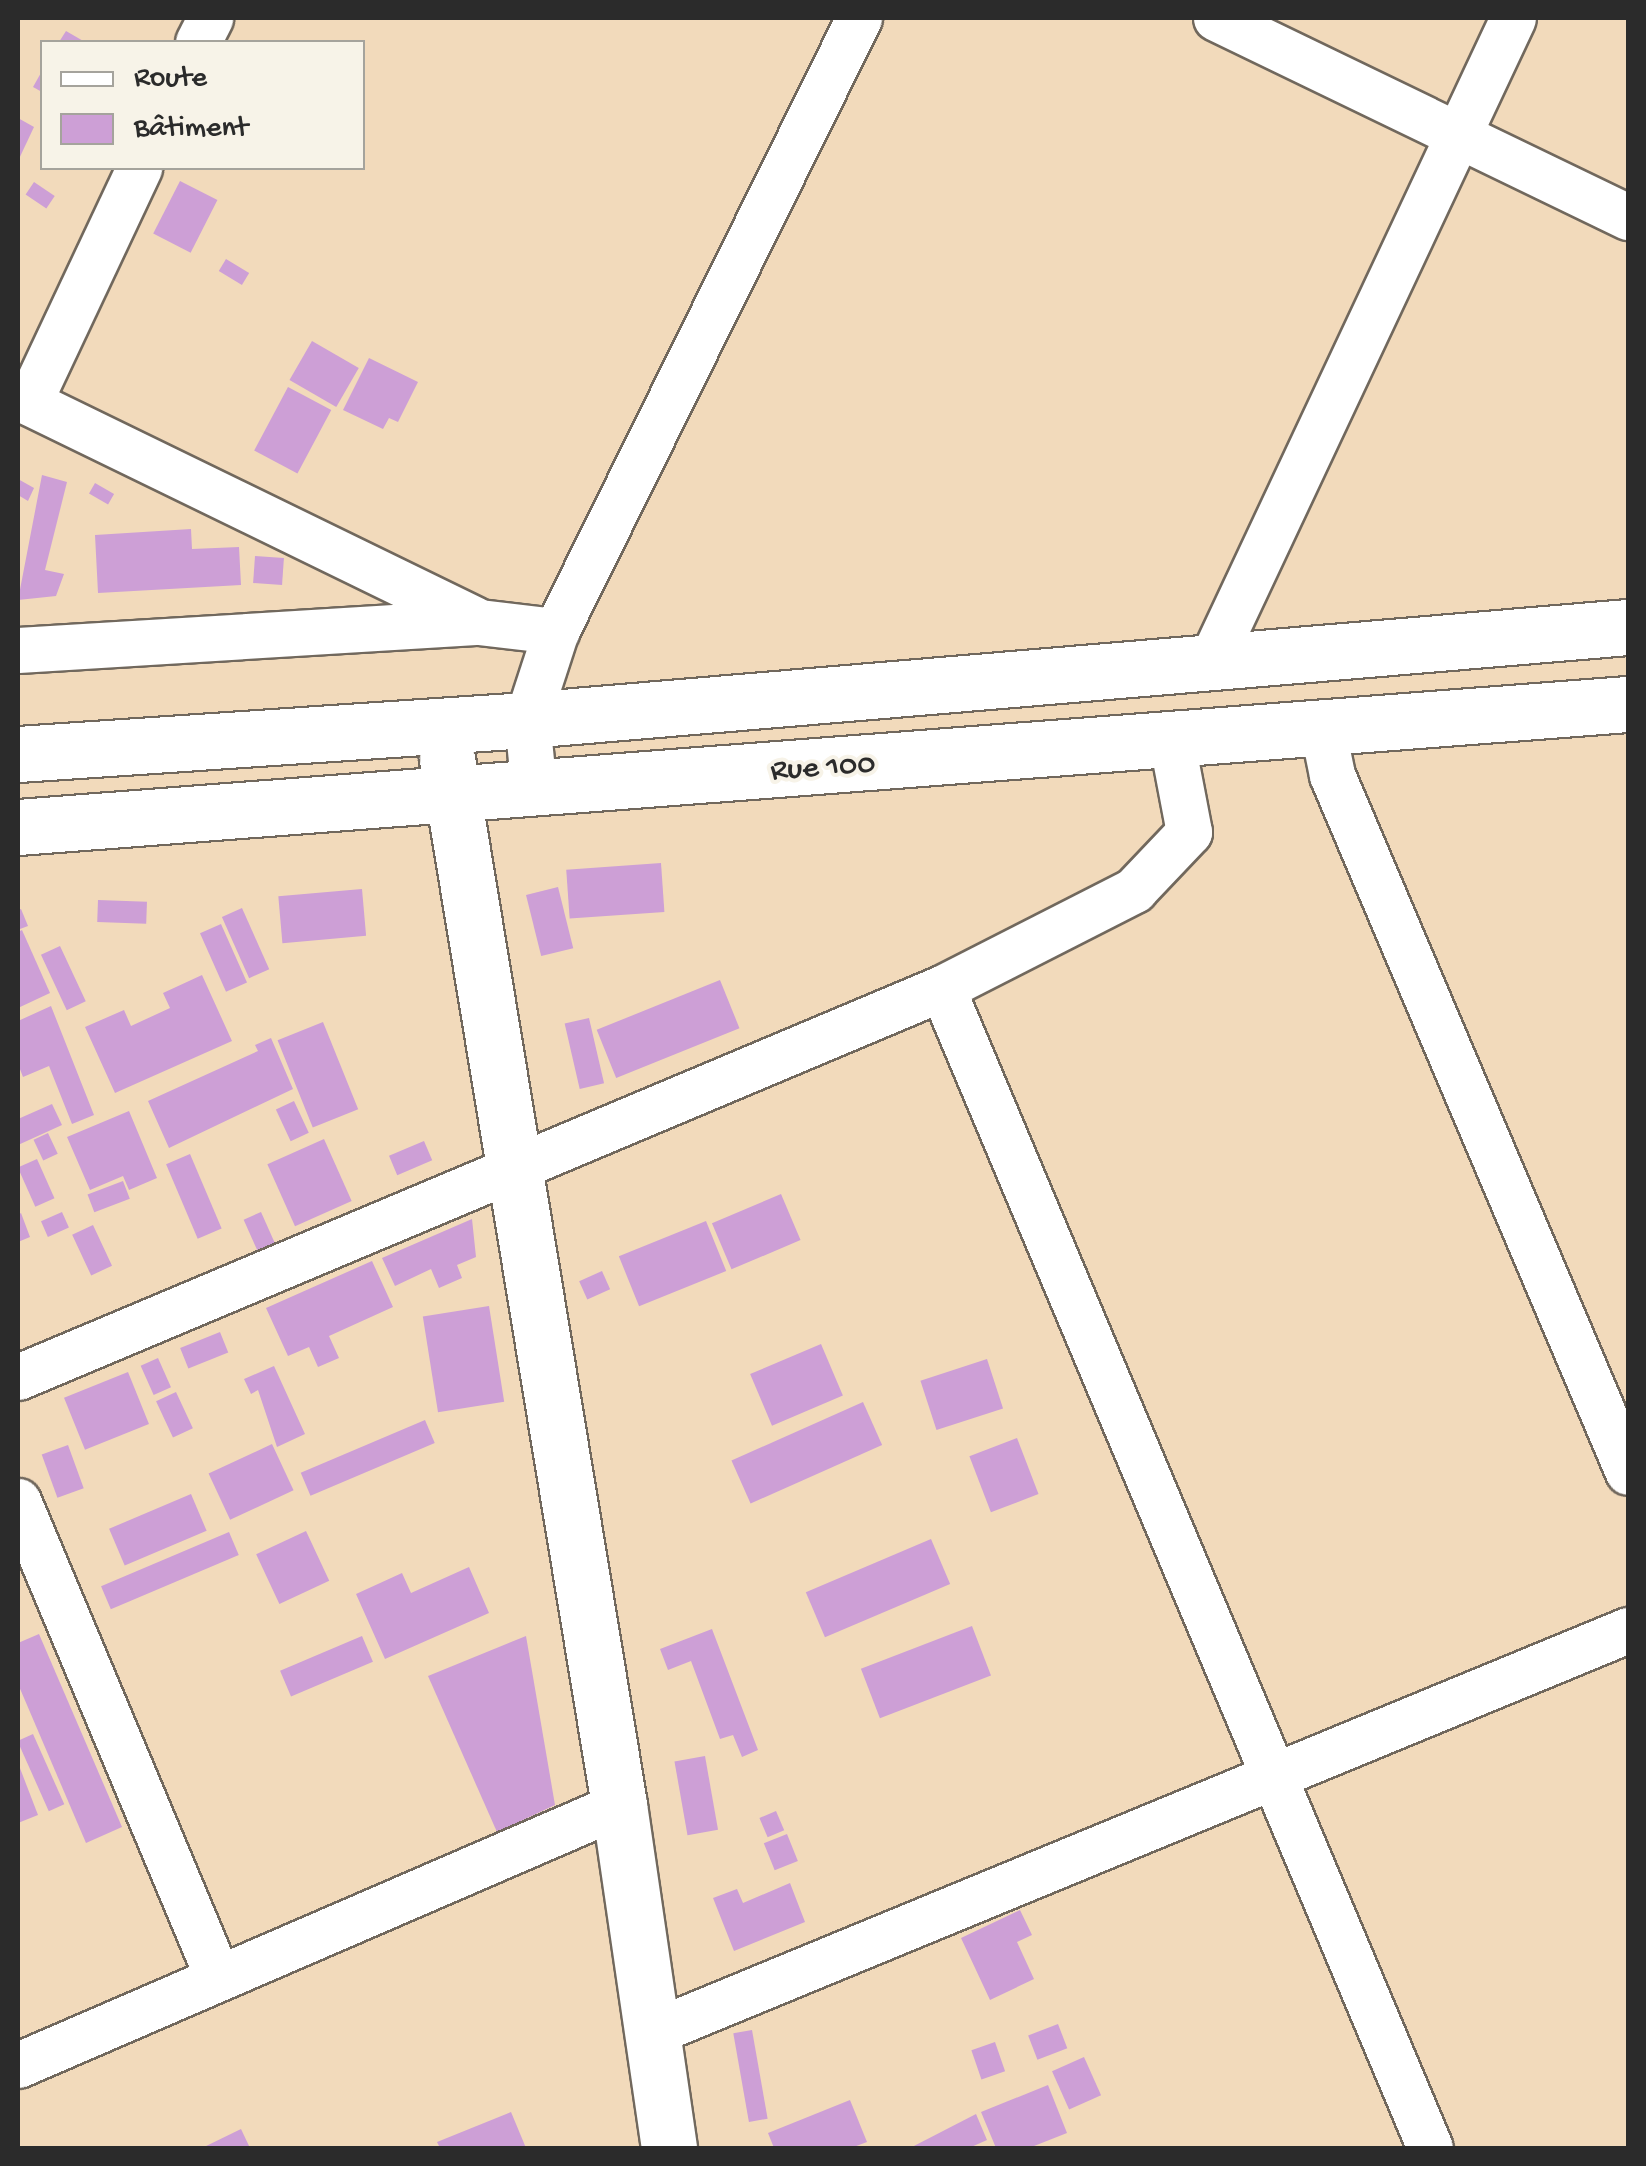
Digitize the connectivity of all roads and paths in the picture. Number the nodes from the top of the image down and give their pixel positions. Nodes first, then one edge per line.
1 (859, 18) edge
2 (1216, 18) edge
3 (1513, 18) edge
4 (1456, 134) junction
5 (138, 170) edge
6 (1628, 217) edge
7 (23, 400) edge
8 (479, 622) junction
9 (1628, 627) edge
10 (556, 632) junction
11 (18, 650) edge
12 (1211, 661) junction
13 (1628, 704) edge
14 (527, 720) junction
15 (442, 724) junction
16 (1324, 731) junction
17 (1172, 743) junction
18 (18, 754) edge
19 (534, 791) junction
20 (452, 796) junction
21 (18, 827) edge
22 (942, 988) junction
23 (512, 1168) junction
24 (18, 1378) edge
25 (1628, 1472) edge
26 (18, 1501) edge
27 (1628, 1630) edge
28 (1274, 1780) junction
29 (620, 1805) junction
30 (218, 1978) junction
31 (653, 2032) junction
32 (18, 2064) edge
33 (1420, 2145) edge
34 (669, 2148) edge

1 - 10 street
2 - 4 street
3 - 4 street
4 - 6 street
4 - 12 street
5 - 7 street
7 - 8 street
8 - 10 street
8 - 11 street
9 - 12 street
10 - 14 street
12 - 14 street
13 - 16 street, Rue 100
14 - 15 street
14 - 19 street
15 - 18 street
15 - 20 street
16 - 17 street, Rue 100
16 - 25 street
17 - 19 street, Rue 100
17 - 22 street
19 - 20 street, Rue 100
20 - 21 street, Rue 100
20 - 23 street
22 - 23 street
22 - 28 street
23 - 24 street
23 - 29 street
26 - 30 street
27 - 28 street
28 - 31 street
28 - 33 street
29 - 30 street
29 - 31 street
30 - 32 street
31 - 34 street

